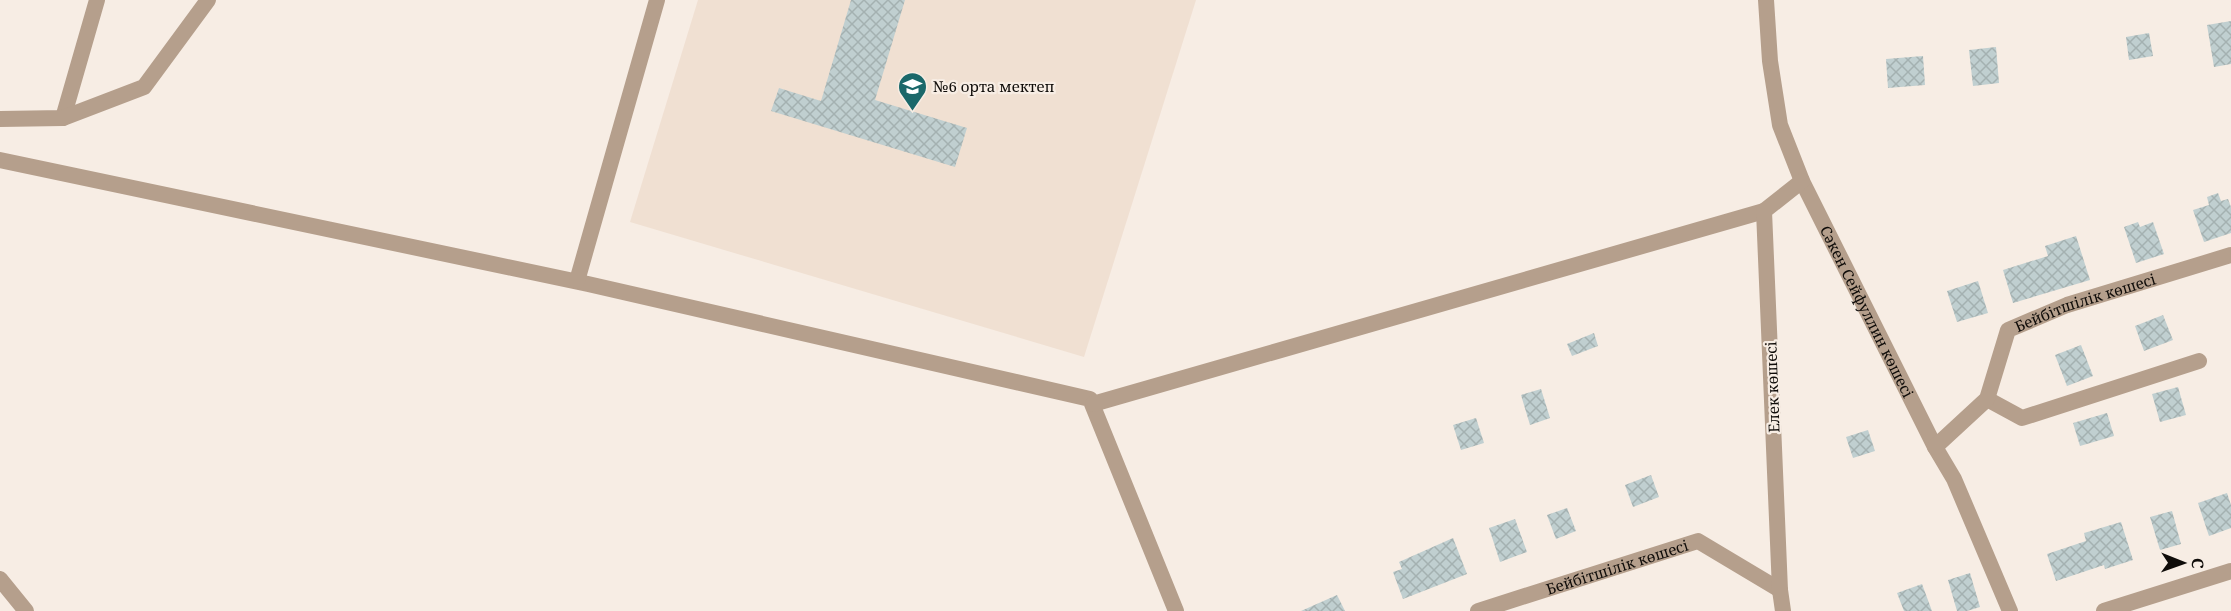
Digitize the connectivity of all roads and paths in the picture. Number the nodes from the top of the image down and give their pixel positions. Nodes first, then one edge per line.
1 (97, 0) edge
2 (208, 0) edge
3 (657, 0) edge
4 (1766, 0) edge
5 (63, 118) junction
6 (0, 119) edge
7 (0, 160) edge
8 (1802, 181) junction
9 (1764, 211) junction
10 (2231, 255) edge
11 (577, 281) junction
12 (2199, 361) dead end
13 (1988, 399) junction
14 (1093, 404) junction
15 (1935, 447) junction
16 (2231, 571) edge
17 (0, 579) edge
18 (1780, 590) junction
19 (26, 611) edge
20 (1176, 611) edge
21 (1478, 611) edge
22 (1784, 611) edge
23 (2010, 611) edge
24 (2104, 611) edge

1 - 5 street
2 - 5 street
3 - 11 street
4 - 8 street, Сәкен Сейфуллин көшесі
5 - 6 street
7 - 11 street
8 - 9 street
8 - 15 street, Сәкен Сейфуллин көшесі
9 - 14 street
9 - 18 street, Елек көшесі
10 - 13 street, Бейбітшілік көшесі
11 - 14 street
12 - 13 street
13 - 15 street
14 - 20 street
15 - 23 street, Сәкен Сейфуллин көшесі
16 - 24 street
17 - 19 street
18 - 21 street, Бейбітшілік көшесі
18 - 22 street, Елек көшесі

